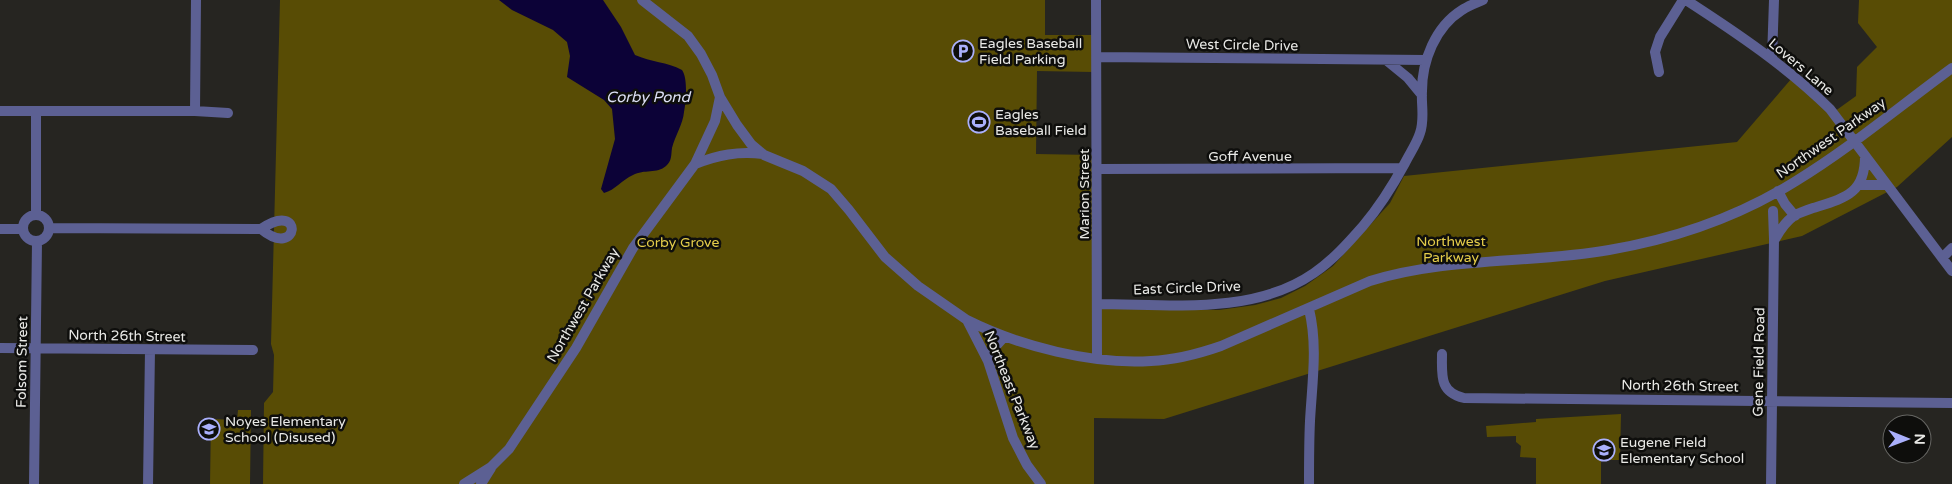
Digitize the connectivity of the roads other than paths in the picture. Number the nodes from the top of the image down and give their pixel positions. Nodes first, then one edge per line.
1 (196, 0) edge
2 (642, 0) edge
3 (1096, 0) edge
4 (1483, 0) edge
5 (1685, 0) edge
6 (1774, 0) edge
7 (1097, 57) junction
8 (1772, 58) junction
9 (1386, 60) junction
10 (1426, 60) junction
11 (1952, 68) edge
12 (1659, 72) dead end
13 (1422, 95) junction
14 (720, 98) junction
15 (0, 111) edge
16 (36, 111) junction
17 (195, 111) junction
18 (228, 113) dead end
19 (1863, 153) junction
20 (764, 155) junction
21 (695, 164) junction
22 (1402, 168) junction
23 (1098, 169) junction
24 (1859, 185) junction
25 (1887, 185) junction
26 (1778, 191) junction
27 (1767, 198) junction
28 (1773, 211) junction
29 (36, 215) junction
30 (1791, 219) junction
31 (49, 228) junction
32 (0, 229) edge
33 (23, 229) junction
34 (261, 229) dead end
35 (1774, 240) junction
36 (37, 241) junction
37 (1952, 248) edge
38 (1942, 258) junction
39 (1952, 270) edge
40 (1097, 304) junction
41 (1309, 309) junction
42 (967, 320) junction
43 (1004, 337) junction
44 (0, 348) edge
45 (36, 349) junction
46 (150, 350) junction
47 (253, 350) dead end
48 (1442, 354) dead end
49 (1097, 358) junction
50 (988, 360) junction
51 (1772, 401) junction
52 (1952, 403) edge
53 (491, 467) junction
54 (34, 484) edge
55 (148, 484) edge
56 (464, 484) edge
57 (481, 484) edge
58 (1040, 484) edge
59 (1309, 484) edge
60 (1771, 484) edge

1 - 17 street
2 - 14 street, Northeast Parkway
3 - 7 street, Marion Street
4 - 10 street, East Circle Drive
5 - 8 street, Lovers Lane
5 - 12 street
6 - 8 street
7 - 9 street, West Circle Drive
7 - 23 street, Marion Street
8 - 19 street, Lovers Lane
9 - 10 street, West Circle Drive
9 - 13 street
10 - 13 street, East Circle Drive
11 - 26 street, Northwest Parkway
13 - 22 street, East Circle Drive
14 - 20 street, Northeast Parkway
14 - 21 street, Northwest Parkway
15 - 16 street
16 - 17 street
16 - 29 street
17 - 18 street
19 - 24 street
19 - 25 street, Lovers Lane
20 - 21 street
20 - 42 street, Northeast Parkway
21 - 53 street, Northwest Parkway
22 - 23 street, Goff Avenue
22 - 40 street, East Circle Drive
23 - 40 street, Marion Street
24 - 25 street
24 - 30 street
25 - 38 street, Lovers Lane
26 - 27 street, Northwest Parkway
26 - 30 street
27 - 28 street
27 - 41 street, Northwest Parkway
28 - 30 street
28 - 35 street, Gene Field Road
29 - 31 street
29 - 33 street
30 - 35 street
31 - 34 street
31 - 36 street
32 - 33 street
33 - 36 street
35 - 51 street, Gene Field Road
36 - 45 street, Folsom Street
37 - 38 street
38 - 39 street, Lovers Lane
40 - 49 street, Marion Street
41 - 49 street, Northwest Parkway
41 - 59 street
42 - 43 street, Northwest Parkway
42 - 50 street, Northeast Parkway
43 - 49 street, Northwest Parkway
43 - 50 street
44 - 45 street, North 26th Street
45 - 46 street, North 26th Street
45 - 54 street, Folsom Street
46 - 47 street, North 26th Street
46 - 55 street
48 - 51 street, North 26th Street
50 - 58 street, Northeast Parkway
51 - 52 street, North 26th Street
51 - 60 street, Gene Field Road
53 - 56 street, Northwest Parkway
53 - 57 street

